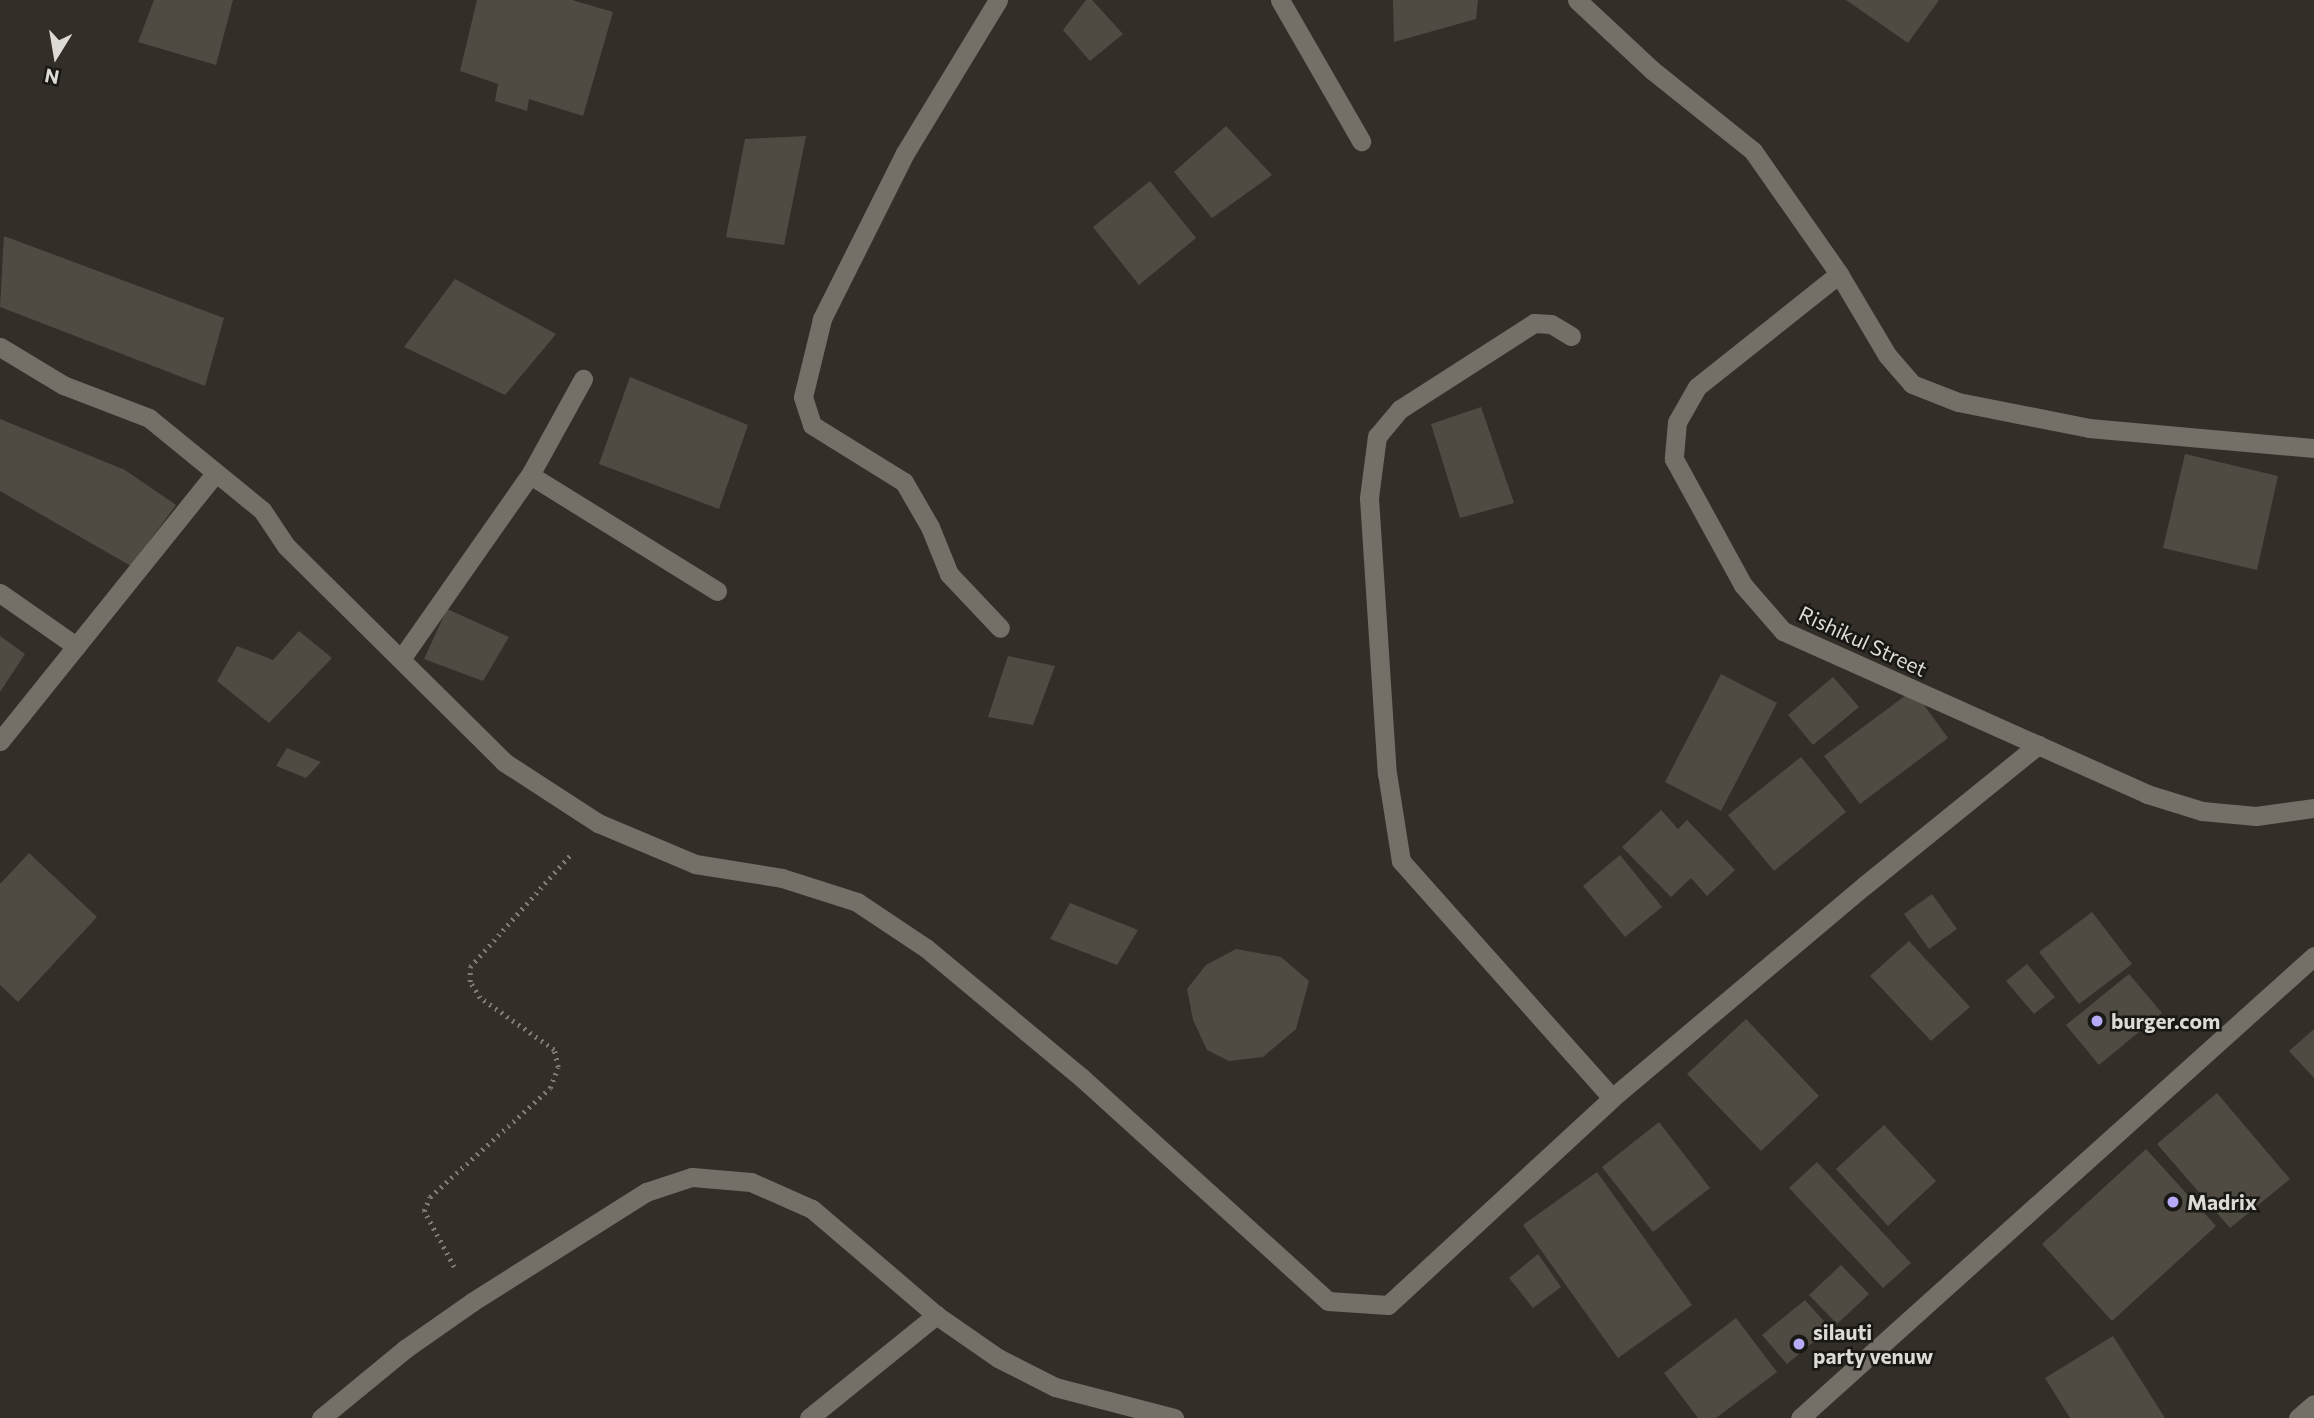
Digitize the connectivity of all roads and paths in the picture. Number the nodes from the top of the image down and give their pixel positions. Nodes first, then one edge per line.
1 (998, 0) edge
2 (1280, 0) edge
3 (1577, 0) edge
4 (1361, 141) dead end
5 (1839, 274) junction
6 (1571, 336) dead end
7 (0, 347) edge
8 (583, 379) dead end
9 (2314, 448) edge
10 (215, 474) junction
11 (530, 475) junction
12 (717, 591) dead end
13 (0, 593) edge
14 (1000, 628) dead end
15 (76, 646) junction
16 (401, 659) junction
17 (0, 741) edge
18 (2038, 745) junction
19 (2314, 808) edge
20 (598, 823) junction
21 (2314, 956) edge
22 (1612, 1098) junction
23 (472, 1302) junction
24 (936, 1315) junction
25 (2314, 1404) edge
26 (321, 1418) edge
27 (809, 1418) edge
28 (1174, 1418) edge
29 (1800, 1418) edge
30 (2298, 1418) edge

1 - 14 street
2 - 4 street
3 - 5 street
5 - 9 street
5 - 18 street, Rishikul Street
6 - 22 street
7 - 10 street
8 - 11 street
10 - 15 street
10 - 16 street
11 - 12 street
11 - 16 street
13 - 15 street
15 - 17 street
16 - 20 street
18 - 19 street, Rishikul Street
18 - 22 street
20 - 22 street
20 - 23 path
21 - 29 street
23 - 24 street
23 - 26 street
24 - 27 street
24 - 28 street
25 - 30 street

